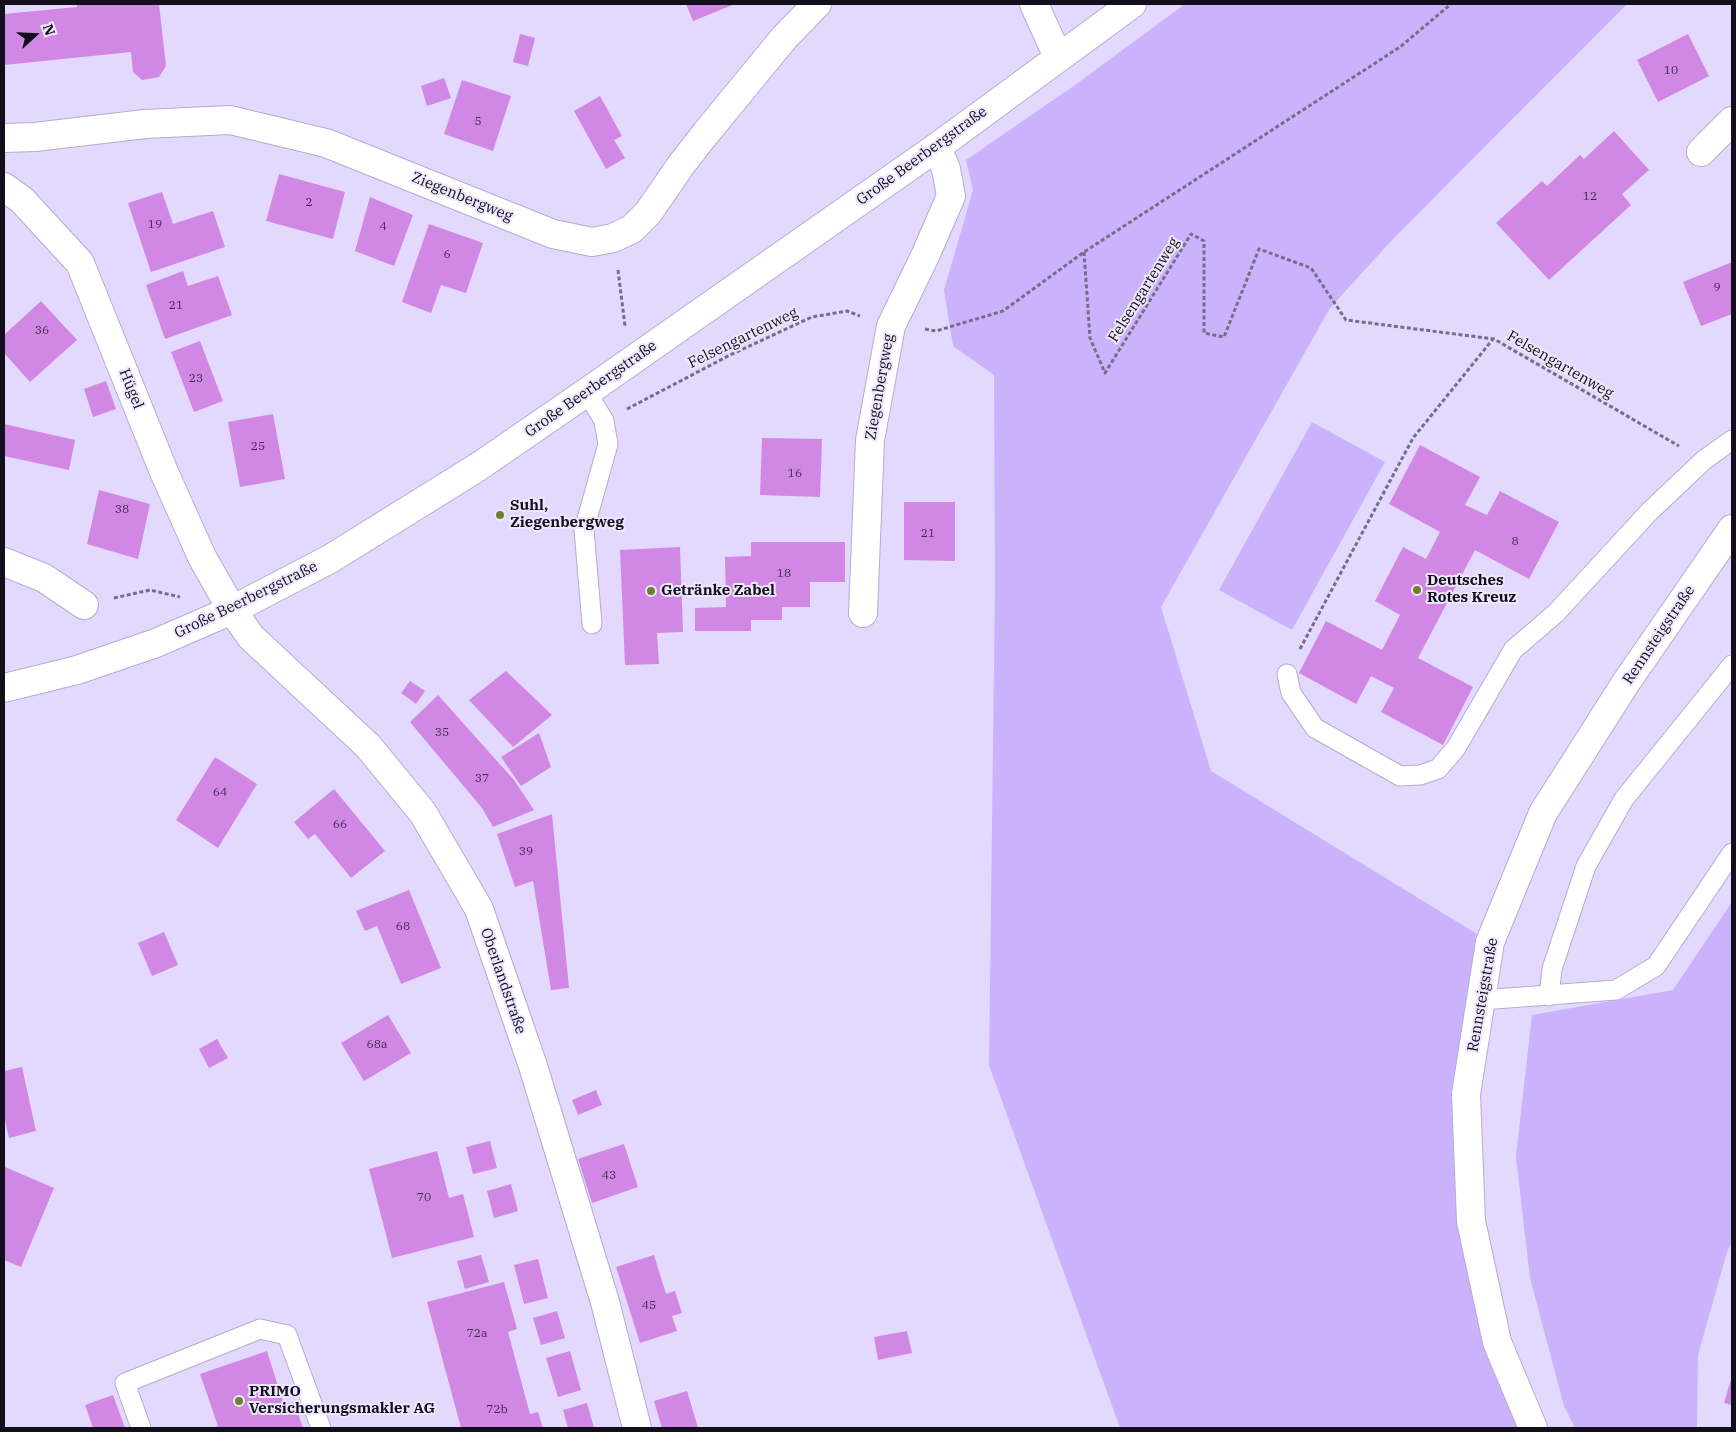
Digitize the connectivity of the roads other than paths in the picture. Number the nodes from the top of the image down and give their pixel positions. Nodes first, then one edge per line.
1 (817, 4) edge
2 (1034, 4) edge
3 (1132, 4) edge
4 (1058, 57) junction
5 (1732, 121) edge
6 (4, 138) edge
7 (937, 147) junction
8 (1701, 152) dead end
9 (4, 187) edge
10 (587, 392) junction
11 (1732, 440) edge
12 (1732, 528) edge
13 (4, 562) edge
14 (84, 605) road end
15 (232, 610) junction
16 (863, 613) dead end
17 (592, 624) dead end
18 (1732, 665) edge
19 (1287, 674) road end
20 (4, 688) edge
21 (1732, 853) edge
22 (1550, 996) junction
23 (1480, 1000) junction
24 (141, 1428) edge
25 (321, 1428) edge
26 (637, 1428) edge
27 (1533, 1428) edge

1 - 6 street, Ziegenbergweg
2 - 4 street
3 - 4 street, Große Beerbergstraße
4 - 7 street, Große Beerbergstraße
5 - 8 street
7 - 10 street, Große Beerbergstraße
7 - 16 street, Ziegenbergweg
9 - 15 street, Hügel
10 - 15 street, Große Beerbergstraße
10 - 17 lane
11 - 19 lane
12 - 23 street, Rennsteigstraße
13 - 14 street
15 - 20 street, Große Beerbergstraße
15 - 26 street, Oberlandstraße
18 - 22 lane
21 - 22 lane
22 - 23 lane
23 - 27 street, Rennsteigstraße
24 - 25 lane

